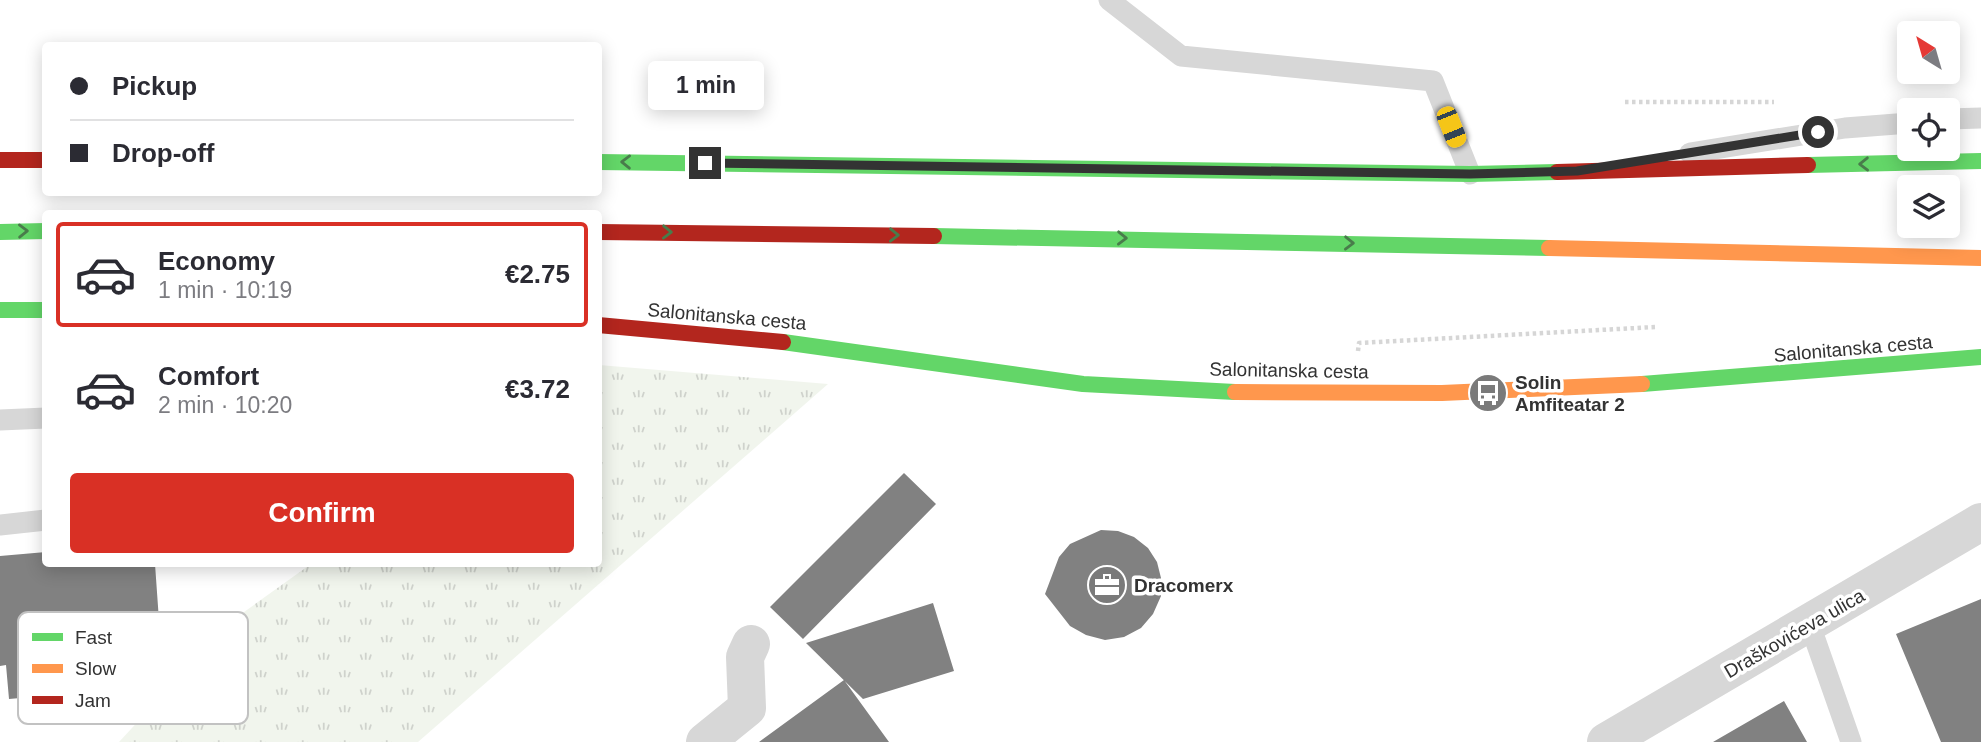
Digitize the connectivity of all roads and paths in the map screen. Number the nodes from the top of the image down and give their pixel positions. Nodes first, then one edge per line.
1 (1109, 0) edge
2 (1981, 118) edge
3 (1960, 119) edge
4 (1897, 124) edge
5 (0, 160) edge
6 (42, 160) edge
7 (1981, 160) edge
8 (602, 162) edge
9 (1577, 171) junction
10 (1470, 174) junction
11 (42, 231) edge
12 (0, 232) edge
13 (602, 232) edge
14 (1981, 258) edge
15 (0, 310) edge
16 (42, 310) edge
17 (602, 325) edge
18 (1655, 327) dead end
19 (1981, 357) edge
20 (1351, 394) junction
21 (42, 418) edge
22 (0, 420) edge
23 (42, 520) edge
24 (1981, 522) edge
25 (0, 525) edge
26 (1810, 625) junction
27 (751, 644) dead end
28 (705, 742) edge
29 (1606, 742) edge
30 (1851, 742) edge

1 - 10 lane
2 - 3 lane
4 - 9 lane
5 - 6 main road
7 -> 9 main road
10 -> 8 main road
9 - 10 main road
12 -> 11 main road
13 -> 14 main road
15 - 16 main road
17 - 20 main road, Salonitanska cesta
18 - 20 path
19 - 20 main road, Salonitanska cesta
21 - 22 lane
23 - 25 lane
24 - 26 street, Draškovićeva ulica
26 - 29 street, Draškovićeva ulica
26 - 30 lane
27 - 28 street

